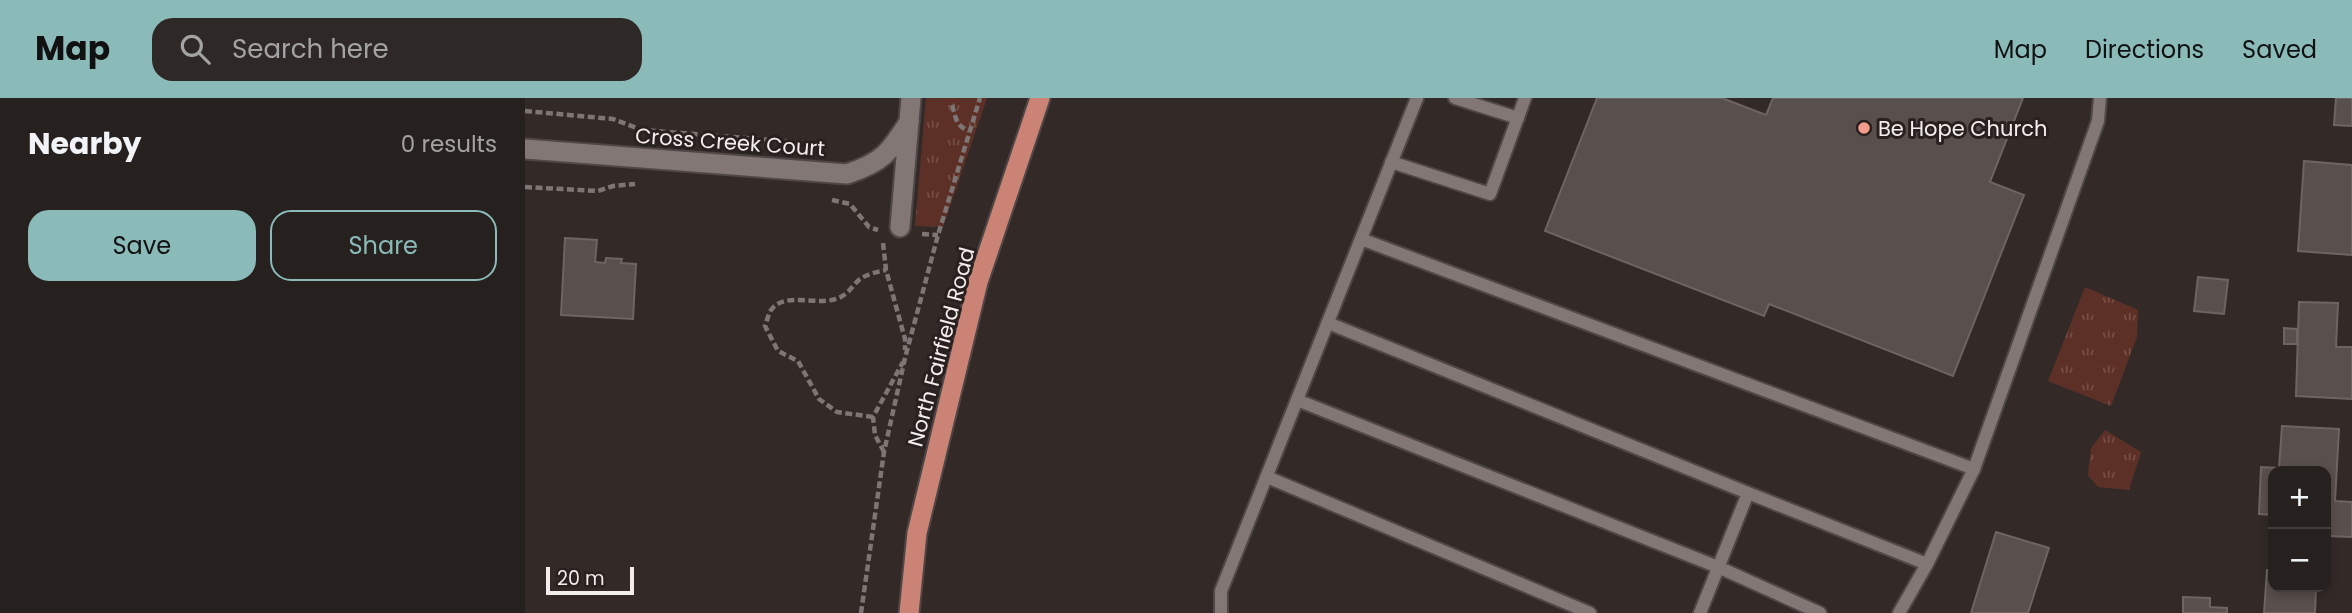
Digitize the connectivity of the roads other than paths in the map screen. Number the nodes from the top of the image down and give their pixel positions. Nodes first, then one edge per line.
1 (911, 98) edge
2 (1039, 98) edge
3 (1417, 98) edge
4 (1455, 98) edge
5 (1525, 98) edge
6 (2100, 98) edge
7 (1518, 118) junction
8 (909, 122) junction
9 (525, 149) edge
10 (1391, 162) junction
11 (906, 230) road end
12 (1361, 239) junction
13 (1328, 323) junction
14 (1297, 400) junction
15 (1974, 469) junction
16 (1267, 477) junction
17 (1748, 493) junction
18 (1927, 564) junction
19 (1718, 567) junction
20 (909, 613) edge
21 (1221, 613) edge
22 (1590, 613) edge
23 (1700, 613) edge
24 (1820, 613) edge
25 (1899, 613) edge

1 - 8 street
2 - 20 main road, North Fairfield Road
3 - 10 lane
4 - 7 lane
5 - 7 lane
6 - 15 lane
7 - 10 lane
8 - 9 street, Cross Creek Court
8 - 11 street
10 - 12 lane
12 - 13 lane
12 - 15 lane
13 - 14 lane
13 - 17 lane
14 - 16 lane
14 - 19 lane
15 - 18 lane
16 - 21 lane
16 - 22 lane
17 - 18 lane
17 - 19 lane
18 - 25 lane
19 - 23 lane
19 - 24 lane

